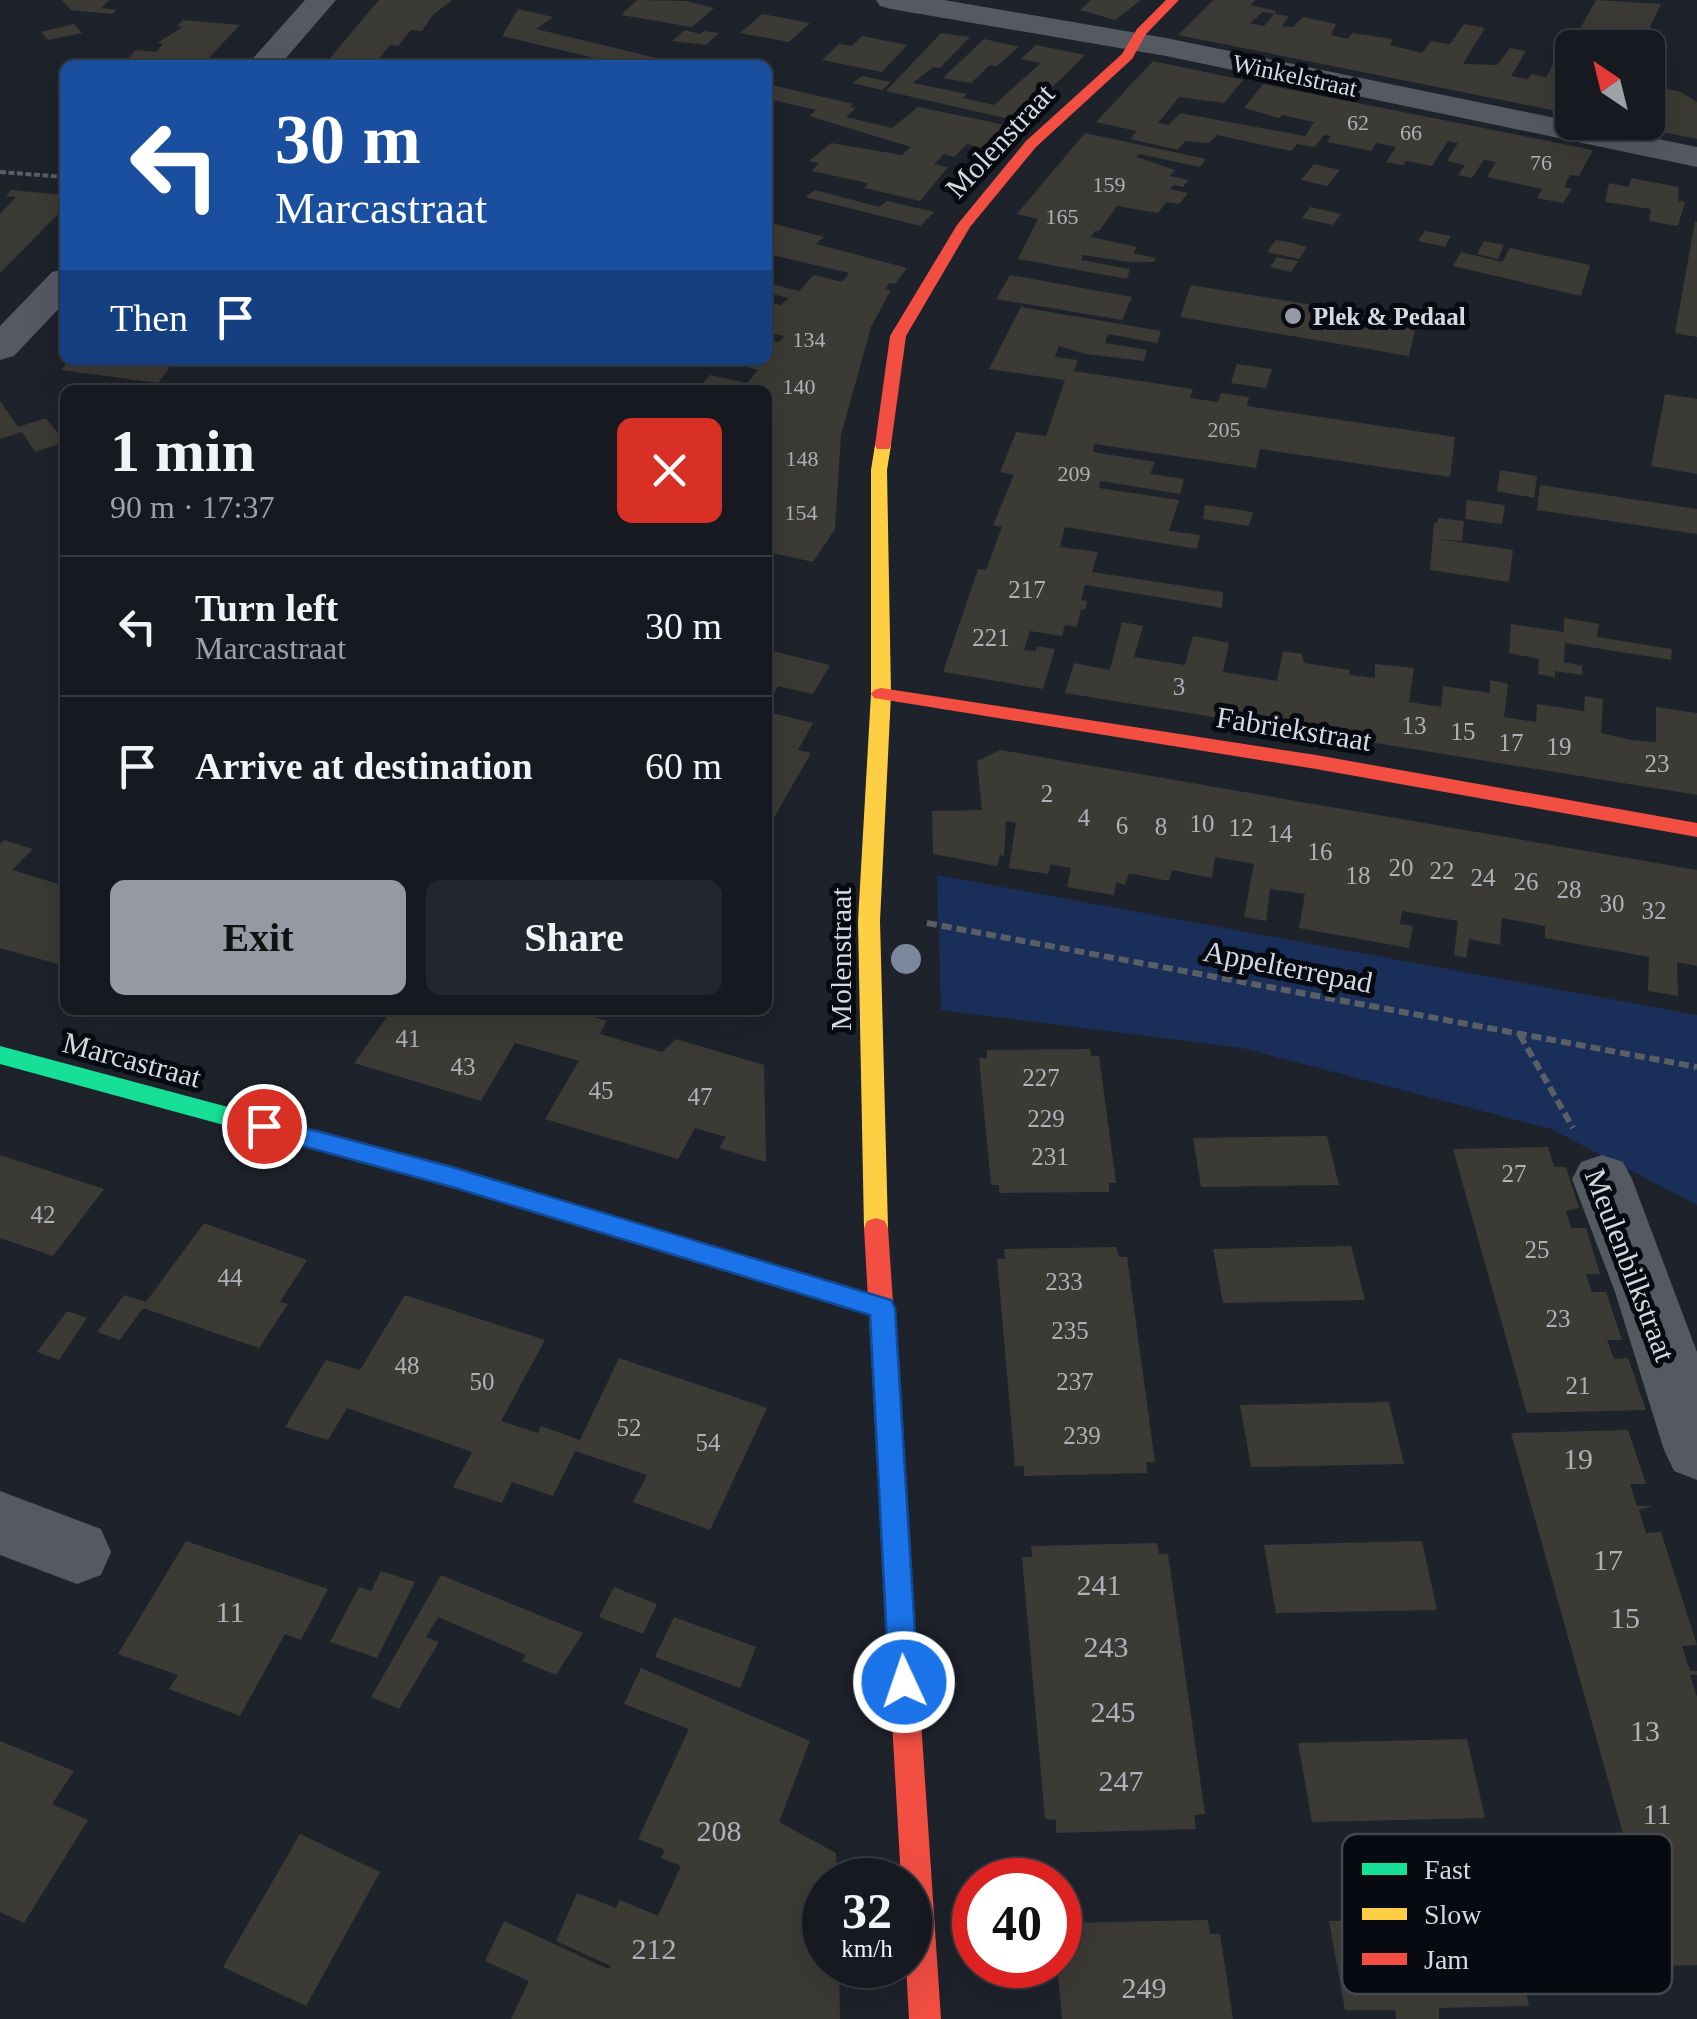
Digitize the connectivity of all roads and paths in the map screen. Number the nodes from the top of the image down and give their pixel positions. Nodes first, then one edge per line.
1 (321, 0) edge
2 (891, 0) edge
3 (1173, 0) edge
4 (1135, 44) junction
5 (267, 60) edge
6 (1697, 156) edge
7 (0, 172) edge
8 (60, 177) edge
9 (60, 285) edge
10 (0, 348) edge
11 (881, 694) junction
12 (1697, 830) edge
13 (870, 920) junction
14 (1519, 1034) junction
15 (0, 1055) edge
16 (1697, 1067) edge
17 (1602, 1179) joint
18 (882, 1308) junction
19 (1697, 1450) edge
20 (0, 1522) edge
21 (77, 1552) dead end
22 (925, 2019) edge

1 - 5 street
2 - 4 street, Winkelstraat
3 - 4 street, Molenstraat
4 - 6 street, Winkelstraat
4 - 11 street, Molenstraat
7 - 8 path
9 - 10 street
11 - 12 street, Fabriekstraat
11 - 13 street, Molenstraat
13 - 14 path, Appelterrepad
13 - 18 street, Molenstraat
14 - 16 path, Appelterrepad
14 - 17 path, Meulenbilkstraat
15 - 18 street, Marcastraat
17 - 19 street, Meulenbilkstraat
18 - 22 street, Molenstraat
20 - 21 street

